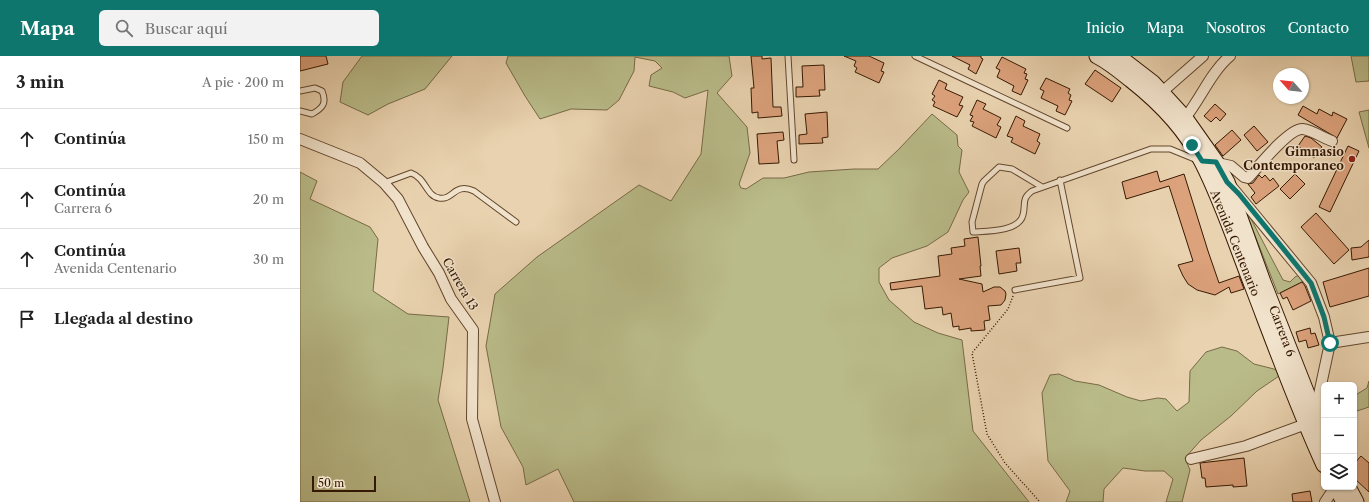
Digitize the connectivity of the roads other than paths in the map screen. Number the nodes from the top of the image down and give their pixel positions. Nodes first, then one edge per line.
1 (788, 56) edge
2 (915, 56) edge
3 (1097, 56) edge
4 (1118, 56) edge
5 (1203, 56) edge
6 (1230, 56) edge
7 (300, 90) edge
8 (1162, 92) junction
9 (300, 111) edge
10 (1185, 118) junction
11 (1067, 128) dead end
12 (300, 139) edge
13 (1332, 141) dead end
14 (794, 160) dead end
15 (1209, 162) junction
16 (1060, 180) junction
17 (1227, 182) junction
18 (384, 183) junction
19 (1042, 187) junction
20 (516, 222) dead end
21 (1015, 290) road end
22 (1369, 337) edge
23 (1330, 343) junction
24 (1310, 420) junction
25 (1321, 433) edge
26 (1321, 455) edge
27 (1191, 459) dead end
28 (1333, 490) edge
29 (1337, 490) edge
30 (1350, 490) edge
31 (495, 502) edge
32 (1325, 502) edge
33 (1344, 502) edge
34 (1356, 502) edge

1 - 14 lane
2 - 11 lane
3 - 15 main road, Avenida Centenario
4 - 8 main road, Carrera 6
5 - 8 street
6 - 10 street
7 - 9 lane
8 - 10 main road, Carrera 6
10 - 15 main road, Carrera 6
12 - 18 street, Carrera 13
13 - 15 street
15 - 16 lane
15 - 17 main road, Carrera 6
15 - 24 main road, Avenida Centenario
16 - 19 lane
16 - 21 lane
17 - 23 street
17 - 24 main road, Carrera 6
18 - 20 lane
18 - 31 street, Carrera 13
19 - 19 lane
22 - 23 street
23 - 24 street
24 - 25 main road, Carrera 6
24 - 26 main road, Avenida Centenario
24 - 27 street
28 - 32 street
29 - 33 main road
30 - 34 main road

